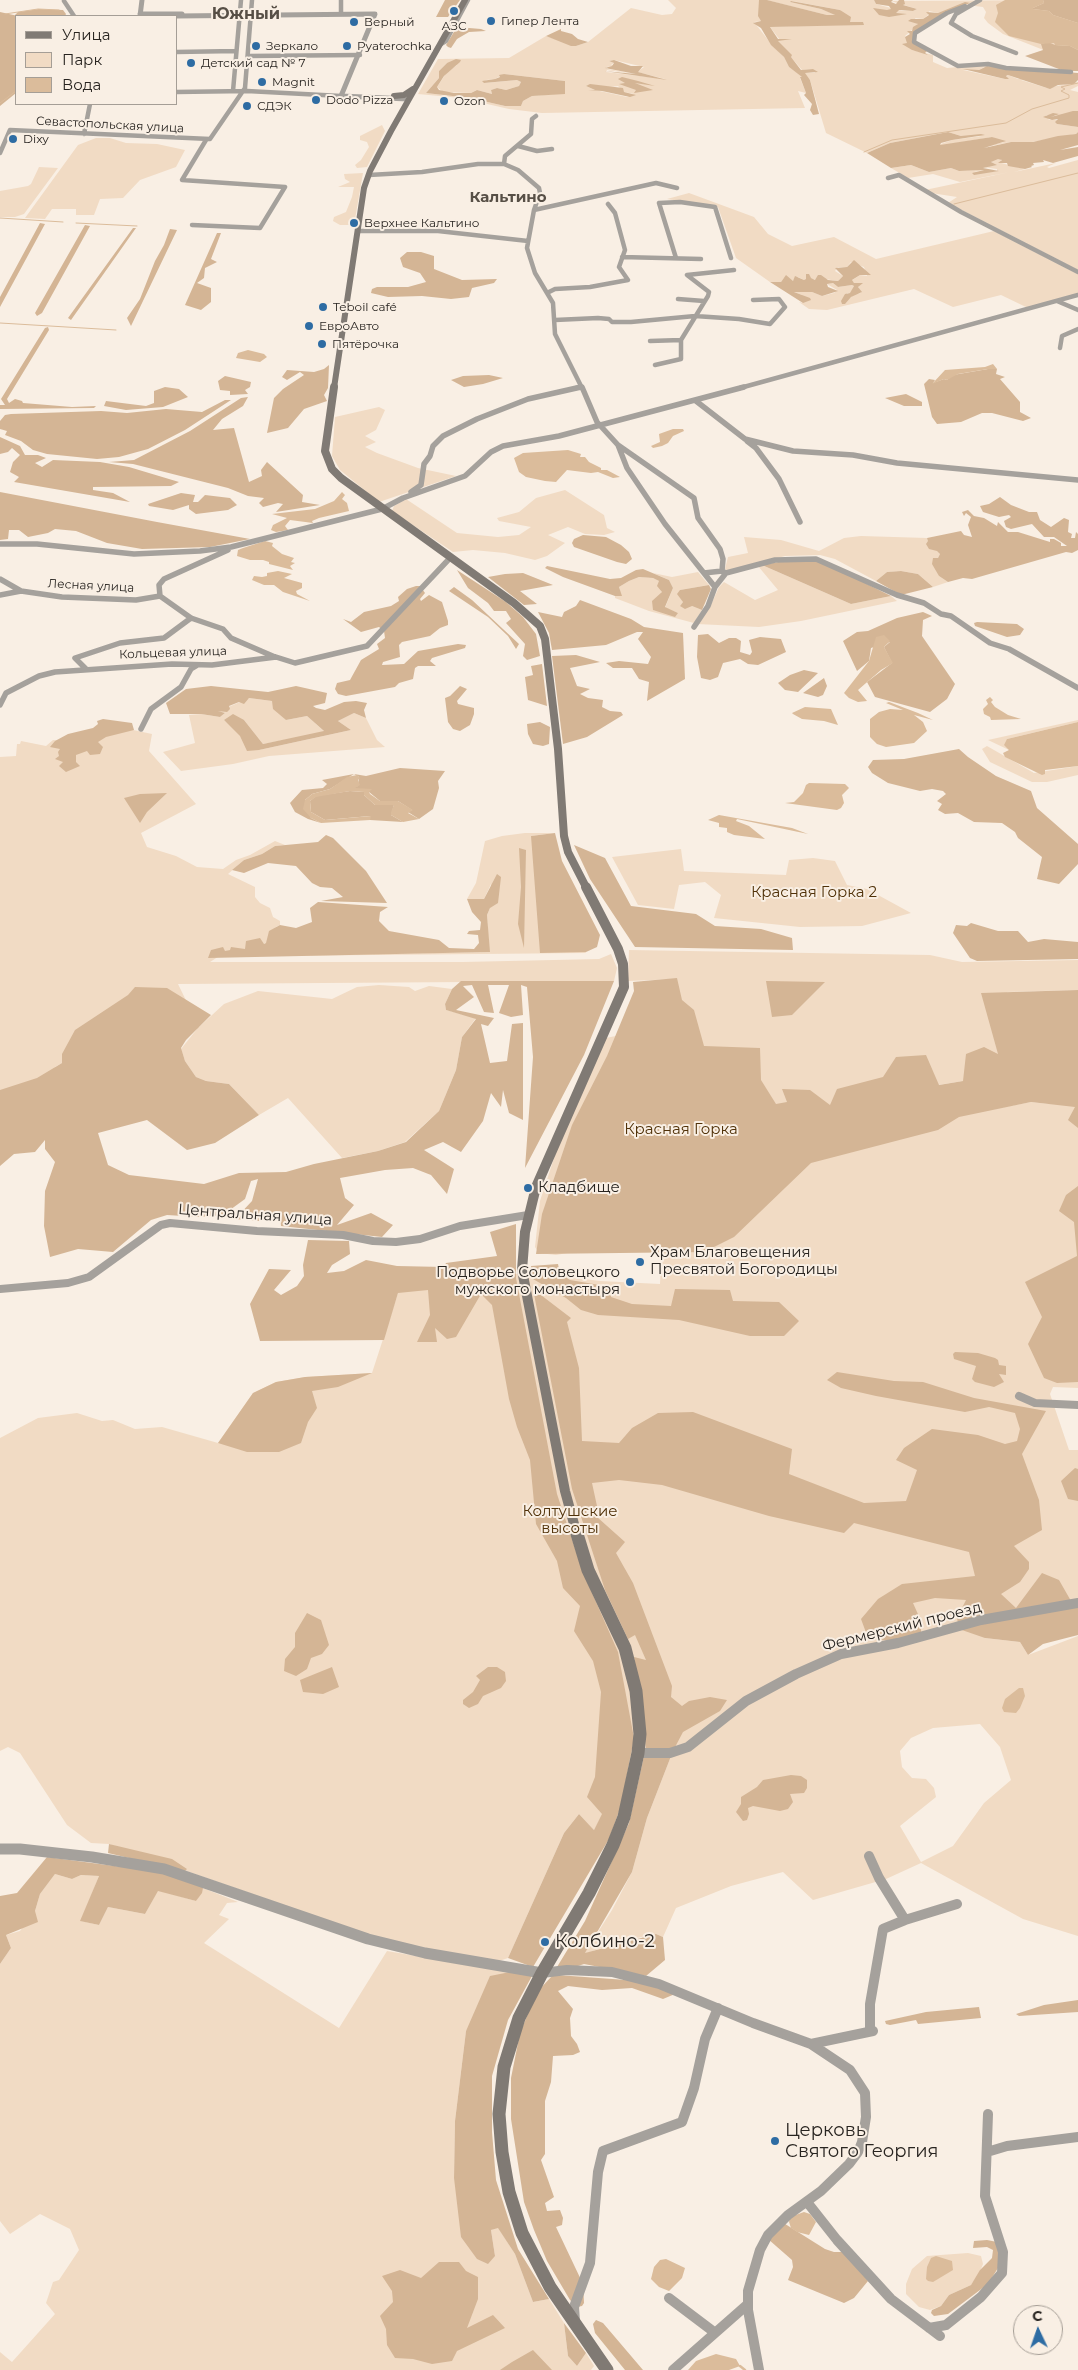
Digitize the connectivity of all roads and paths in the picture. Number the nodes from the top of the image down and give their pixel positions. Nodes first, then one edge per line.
1 (142, 0) edge
2 (241, 0) edge
3 (252, 0) edge
4 (341, 0) edge
5 (467, 0) edge
6 (980, 0) edge
7 (64, 1) edge
8 (966, 6) junction
9 (341, 13) junction
10 (239, 14) junction
11 (251, 14) junction
12 (73, 15) edge
13 (140, 15) edge
14 (178, 16) edge
15 (236, 51) junction
16 (178, 52) edge
17 (1016, 52) dead end
18 (248, 54) junction
19 (360, 55) junction
20 (1071, 72) dead end
21 (419, 83) junction
22 (233, 90) junction
23 (243, 90) junction
24 (178, 92) edge
25 (341, 95) junction
26 (393, 97) junction
27 (410, 98) junction
28 (90, 105) edge
29 (403, 108) junction
30 (536, 116) dead end
31 (84, 134) junction
32 (389, 136) junction
33 (208, 140) junction
34 (518, 146) junction
35 (552, 149) dead end
36 (0, 153) edge
37 (504, 164) junction
38 (369, 175) junction
39 (888, 178) dead end
40 (677, 188) dead end
41 (608, 204) dead end
42 (534, 210) junction
43 (192, 224) dead end
44 (358, 231) junction
45 (528, 241) junction
46 (622, 257) junction
47 (676, 258) junction
48 (731, 258) dead end
49 (701, 259) dead end
50 (734, 270) dead end
51 (1078, 272) edge
52 (545, 290) junction
53 (1078, 295) edge
54 (678, 299) dead end
55 (753, 300) dead end
56 (704, 301) junction
57 (1059, 302) junction
58 (1078, 310) edge
59 (695, 316) junction
60 (555, 320) junction
61 (1078, 329) edge
62 (680, 340) junction
63 (650, 341) dead end
64 (1060, 348) dead end
65 (655, 365) dead end
66 (581, 386) junction
67 (696, 401) junction
68 (601, 426) junction
69 (745, 439) junction
70 (618, 445) junction
71 (1078, 480) edge
72 (403, 498) junction
73 (382, 509) junction
74 (800, 522) dead end
75 (0, 544) edge
76 (231, 547) junction
77 (450, 558) junction
78 (724, 572) junction
79 (704, 573) junction
80 (0, 580) edge
81 (715, 587) junction
82 (21, 591) junction
83 (0, 595) edge
84 (160, 596) junction
85 (191, 618) junction
86 (694, 627) dead end
87 (276, 657) junction
88 (196, 666) junction
89 (86, 669) junction
90 (1078, 688) edge
91 (0, 705) edge
92 (141, 729) dead end
93 (528, 1215) junction
94 (0, 1288) edge
95 (1019, 1396) dead end
96 (1078, 1405) edge
97 (1078, 1603) edge
98 (638, 1753) junction
99 (0, 1849) edge
100 (869, 1856) dead end
101 (957, 1904) dead end
102 (905, 1920) junction
103 (542, 1972) junction
104 (718, 2008) junction
105 (811, 2044) junction
106 (988, 2114) dead end
107 (1078, 2137) edge
108 (987, 2152) junction
109 (807, 2202) junction
110 (669, 2298) dead end
111 (748, 2304) junction
112 (929, 2328) junction
113 (578, 2330) junction
114 (714, 2332) junction
115 (940, 2336) dead end
116 (607, 2370) edge
117 (673, 2370) edge
118 (759, 2370) edge

1 - 13 street
2 - 10 street
3 - 11 street
4 - 9 street
5 - 21 main road
6 - 8 street
7 - 12 street
8 - 17 street
8 - 20 street
9 - 11 street
9 - 19 street
10 - 11 street
10 - 13 street
10 - 14 street
10 - 15 street
11 - 18 street
15 - 16 street
15 - 18 street
15 - 22 street
18 - 19 street
18 - 23 street
19 - 25 street
21 - 26 main road
21 - 27 main road
22 - 23 street
22 - 24 street
23 - 25 street
23 - 33 street
25 - 26 street
26 - 27 street
26 - 29 main road
27 - 29 main road
27 - 32 main road
28 - 31 street
29 - 32 main road
30 - 34 street
31 - 33 street, Севастопольская улица
31 - 36 street, Севастопольская улица
32 - 38 main road
33 - 43 street
34 - 35 street
34 - 37 street
37 - 38 street
37 - 42 street
38 - 44 main road
39 - 51 street
40 - 42 street
41 - 46 street
42 - 45 street
44 - 45 street
44 - 73 main road
45 - 52 street
46 - 47 street
46 - 52 street
47 - 48 street
47 - 49 street
50 - 56 street
52 - 60 street
53 - 57 street
54 - 56 street
55 - 59 street
56 - 59 street
57 - 58 street
57 - 67 street
59 - 60 street
59 - 62 street
60 - 66 street
61 - 64 street
62 - 63 street
62 - 65 street
66 - 68 street
66 - 72 street
67 - 68 street
67 - 69 street
68 - 70 street
68 - 72 street
69 - 71 street
69 - 74 street
70 - 78 street
70 - 79 street
72 - 73 street
73 - 76 street
73 - 77 main road
75 - 76 street
76 - 84 street
77 - 87 street, Кольцевая улица
77 - 93 main road
78 - 79 street
78 - 81 street
78 - 90 street
79 - 81 street
80 - 82 street, Лесная улица
81 - 86 street
82 - 83 street, Лесная улица
82 - 84 street, Лесная улица
84 - 85 street
85 - 87 street
85 - 89 street
87 - 88 street, Кольцевая улица
88 - 89 street, Кольцевая улица
88 - 92 street
89 - 91 street, Кольцевая улица
93 - 94 street, Центральная улица
93 - 98 main road
95 - 96 street
97 - 98 street, Фермерский проезд
98 - 103 main road
99 - 103 street
100 - 102 street
101 - 102 street
102 - 105 street
103 - 104 street
103 - 113 main road
104 - 105 street
104 - 113 street
105 - 109 street
106 - 108 street
107 - 108 street
108 - 112 street
109 - 111 street
109 - 112 street
110 - 114 street
111 - 114 street
111 - 118 street
112 - 115 street
113 - 116 main road
114 - 117 street

